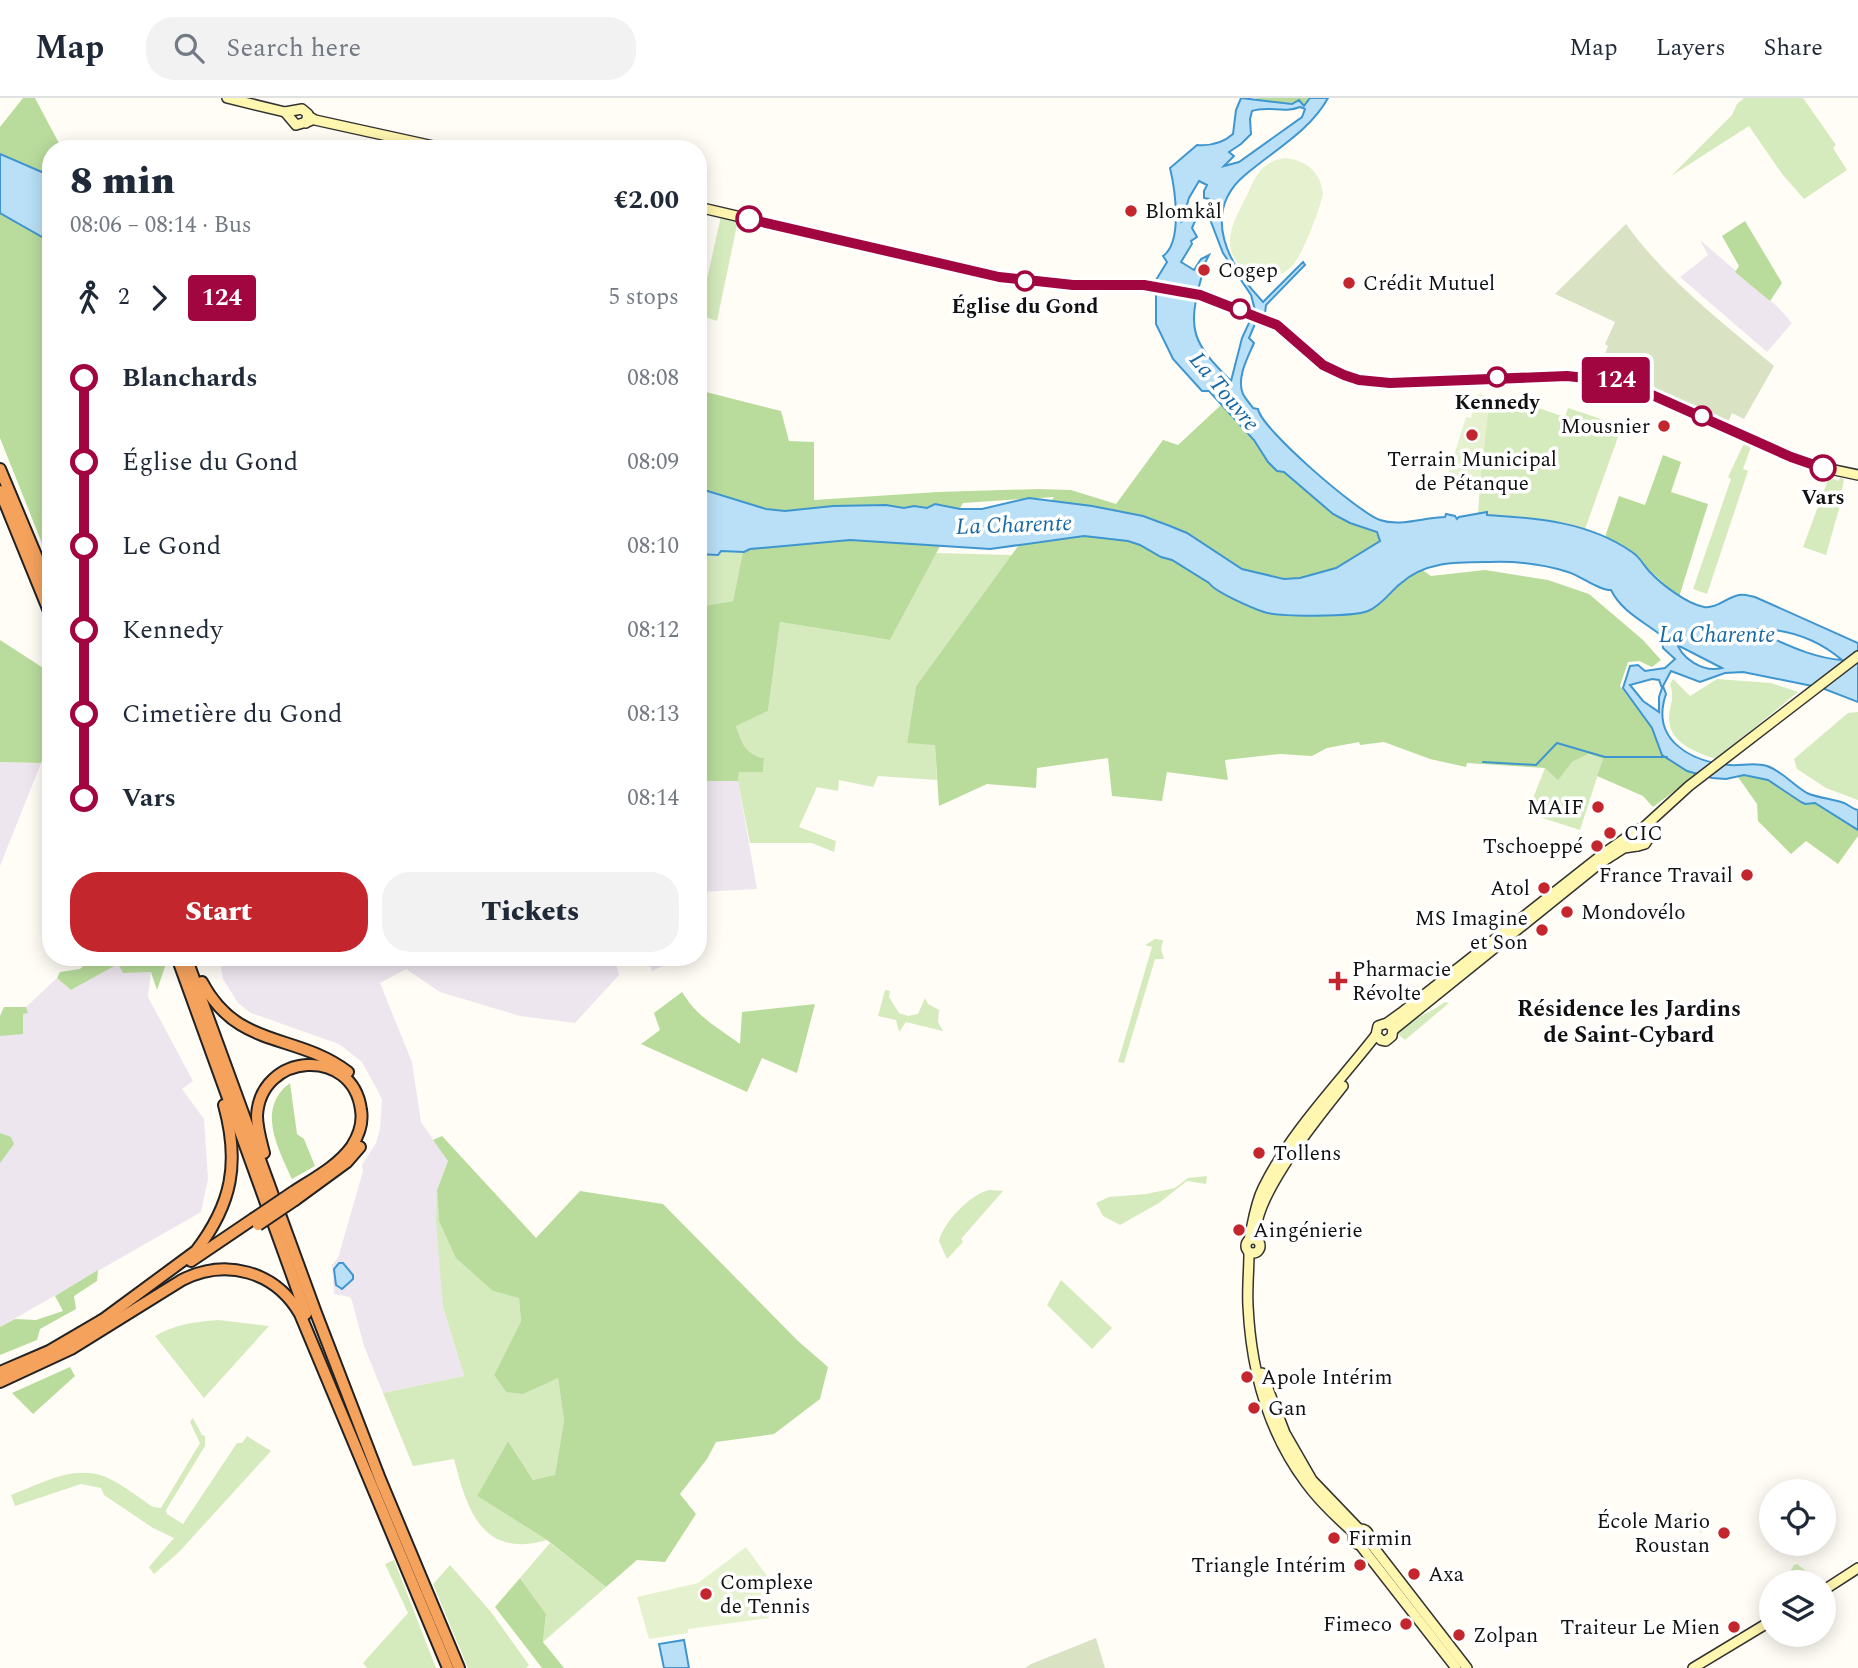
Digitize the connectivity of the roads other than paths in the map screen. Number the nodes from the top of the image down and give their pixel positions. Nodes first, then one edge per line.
1 (227, 98) edge
2 (289, 113) junction
3 (310, 120) junction
4 (404, 140) edge
5 (707, 209) edge
6 (0, 470) edge
7 (1858, 475) edge
8 (0, 491) edge
9 (42, 570) edge
10 (42, 594) edge
11 (1858, 656) edge
12 (1858, 662) edge
13 (1690, 787) junction
14 (1646, 831) junction
15 (1630, 835) junction
16 (1638, 846) junction
17 (180, 966) edge
18 (189, 966) edge
19 (196, 966) edge
20 (189, 989) junction
21 (1390, 1027) junction
22 (1379, 1038) junction
23 (294, 1196) junction
24 (255, 1222) junction
25 (303, 1275) junction
26 (127, 1314) junction
27 (97, 1324) junction
28 (0, 1372) edge
29 (0, 1382) edge
30 (377, 1496) junction
31 (1364, 1543) junction
32 (1858, 1568) edge
33 (1836, 1582) edge
34 (1759, 1628) edge
35 (448, 1668) edge
36 (459, 1668) edge
37 (1457, 1668) edge
38 (1467, 1668) edge
39 (1693, 1668) edge

1 - 2 main road
2 - 3 main road
2 - 3 main road
3 - 4 main road
5 - 7 main road
6 - 9 highway
8 - 10 highway
11 - 13 main road
12 - 13 main road
13 - 14 main road
14 - 15 main road
14 - 16 main road
15 - 16 main road
15 - 21 main road
16 - 21 main road
17 - 20 highway
18 - 25 highway
19 - 23 highway
20 - 27 highway
20 - 30 highway
21 - 22 main road
21 - 22 main road
22 - 31 main road
23 - 24 highway, bridge
23 - 25 highway
24 - 26 highway
24 - 27 highway
25 - 36 highway
26 - 29 highway
26 - 30 highway
27 - 28 highway
30 - 35 highway
31 - 37 main road
31 - 38 main road
32 - 33 main road
34 - 39 main road

